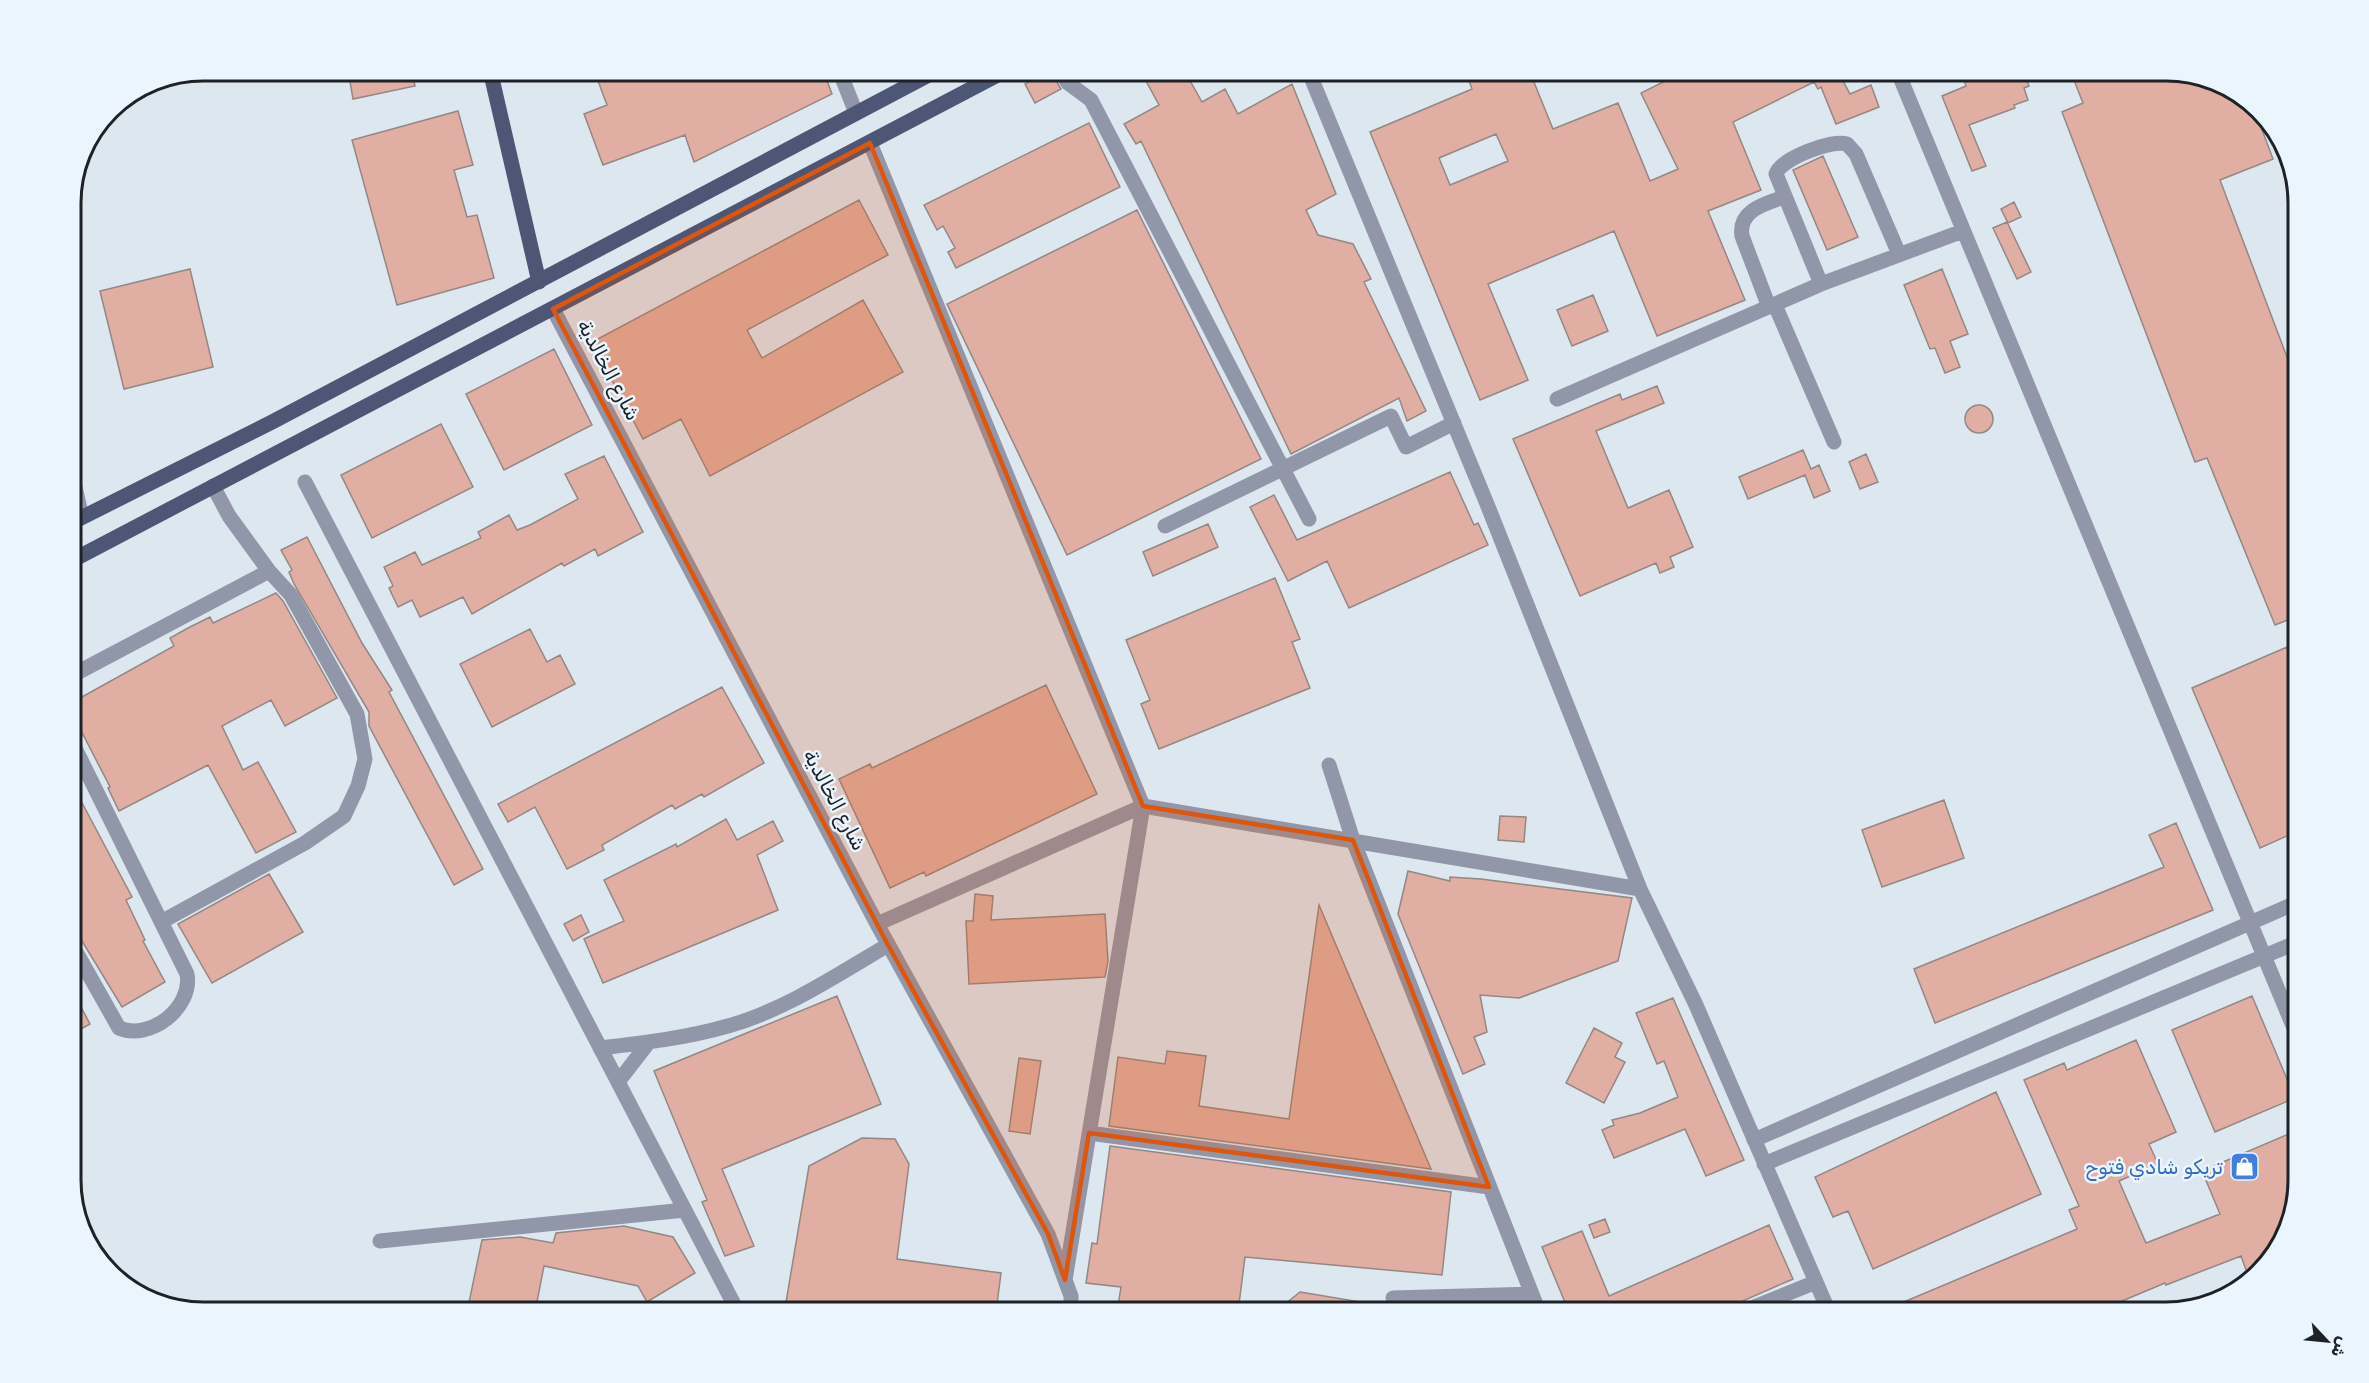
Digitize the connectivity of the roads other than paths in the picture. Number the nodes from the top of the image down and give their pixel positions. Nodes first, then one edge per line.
1 (493, 81) edge
2 (843, 81) edge
3 (917, 81) edge
4 (986, 81) edge
5 (1067, 81) edge
6 (1313, 81) edge
7 (1902, 81) edge
8 (856, 113) junction
9 (870, 143) junction
10 (1784, 196) junction
11 (1963, 231) junction
12 (1899, 254) junction
13 (539, 282) junction
14 (1821, 284) junction
15 (1772, 306) junction
16 (553, 309) junction
17 (1557, 399) dead end
18 (1454, 423) junction
19 (1834, 442) dead end
20 (1282, 469) junction
21 (305, 482) dead end
22 (213, 486) junction
23 (81, 518) edge
24 (1309, 519) dead end
25 (1165, 526) dead end
26 (81, 556) edge
27 (269, 571) junction
28 (81, 671) edge
29 (81, 760) edge
30 (1329, 765) dead end
31 (1143, 806) junction
32 (1353, 840) junction
33 (1640, 889) junction
34 (2288, 906) edge
35 (2250, 921) junction
36 (161, 922) junction
37 (877, 924) junction
38 (888, 945) junction
39 (2288, 946) edge
40 (2265, 956) junction
41 (81, 961) edge
42 (2288, 1013) edge
43 (649, 1042) junction
44 (600, 1048) junction
45 (618, 1082) junction
46 (1089, 1133) junction
47 (1754, 1140) junction
48 (1764, 1164) junction
49 (1489, 1186) junction
50 (685, 1210) junction
51 (380, 1241) dead end
52 (1065, 1280) junction
53 (1816, 1282) junction
54 (1531, 1294) junction
55 (1393, 1298) dead end
56 (733, 1302) edge
57 (1071, 1302) edge
58 (1535, 1302) edge
59 (1767, 1302) edge
60 (1825, 1302) edge

1 - 13 main road
2 - 8 street
3 - 8 main road
4 - 9 main road
5 - 20 street
6 - 18 street
7 - 11 street
8 - 13 main road
9 - 16 main road
9 - 31 street
10 - 12 street
10 - 14 street
10 - 15 street
11 - 12 street
11 - 35 street
12 - 14 street
13 - 23 main road
14 - 15 street
15 - 17 street
15 - 19 street
16 - 22 main road
16 - 37 street, شارع الخالدية
18 - 20 street
18 - 33 street
20 - 24 street
20 - 25 street
21 - 44 street
22 - 26 main road
22 - 27 street
27 - 28 street
27 - 36 street
29 - 36 street
30 - 32 street
31 - 32 street
31 - 37 street
31 - 46 street
32 - 33 street
32 - 49 street
33 - 47 street
34 - 35 street
35 - 40 street
35 - 47 street
36 - 41 street
37 - 38 street, شارع الخالدية
38 - 43 street
38 - 52 street, شارع الخالدية
39 - 40 street
40 - 42 street
40 - 48 street
43 - 44 street
43 - 45 street
44 - 45 street
45 - 50 street
46 - 49 street
46 - 52 street
47 - 48 street
48 - 53 street
49 - 54 street
50 - 51 street
50 - 56 street
52 - 57 street, شارع الخالدية
53 - 59 street
53 - 60 street
54 - 55 street
54 - 58 street

